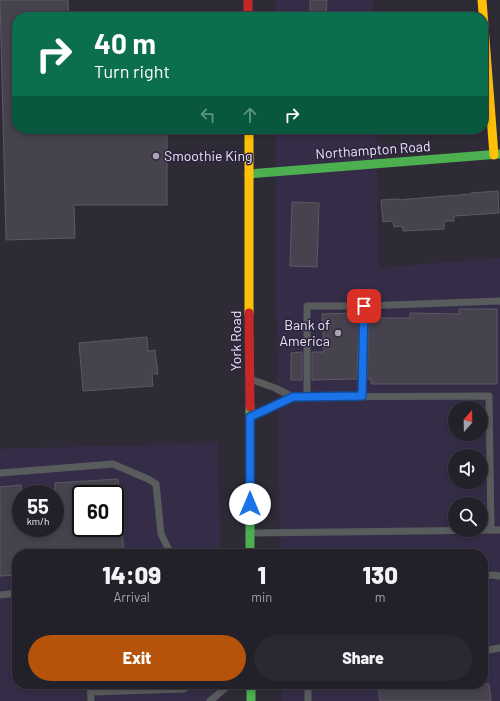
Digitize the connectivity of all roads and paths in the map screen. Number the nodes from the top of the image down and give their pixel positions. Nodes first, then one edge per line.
1 (248, 0) edge
2 (482, 0) edge
3 (248, 12) edge
4 (483, 12) edge
5 (488, 62) edge
6 (249, 134) edge
7 (497, 155) edge
8 (249, 174) junction
9 (500, 301) edge
10 (364, 306) junction
11 (250, 380) junction
12 (362, 396) junction
13 (293, 397) junction
14 (306, 397) junction
15 (250, 417) junction
16 (0, 473) edge
17 (491, 530) junction
18 (500, 530) edge
19 (250, 533) junction
20 (168, 549) edge
21 (250, 549) edge
22 (488, 576) edge
23 (500, 576) edge
24 (12, 594) edge
25 (0, 595) edge
26 (500, 648) edge
27 (488, 650) edge
28 (91, 689) edge
29 (184, 689) edge
30 (224, 689) edge
31 (251, 689) edge
32 (308, 689) edge
33 (91, 692) junction
34 (91, 701) edge
35 (210, 701) edge
36 (251, 701) edge
37 (308, 701) edge

1 - 3 main road
2 - 4 main road
5 - 7 main road
6 - 8 main road, York Road
7 - 8 main road, Northampton Road
8 - 11 main road, York Road
9 - 10 lane
10 - 12 lane
10 - 14 lane
11 - 13 lane
11 - 15 main road, York Road
12 - 14 lane
12 - 17 lane
13 - 14 lane
13 - 15 lane
15 - 19 main road, York Road
16 - 20 lane
17 - 18 lane
17 - 19 lane
19 - 21 main road, York Road
22 - 23 lane
24 - 25 lane
26 - 27 lane
28 - 33 lane
29 - 33 lane
30 - 35 lane
31 - 36 main road
32 - 37 lane
33 - 34 lane

